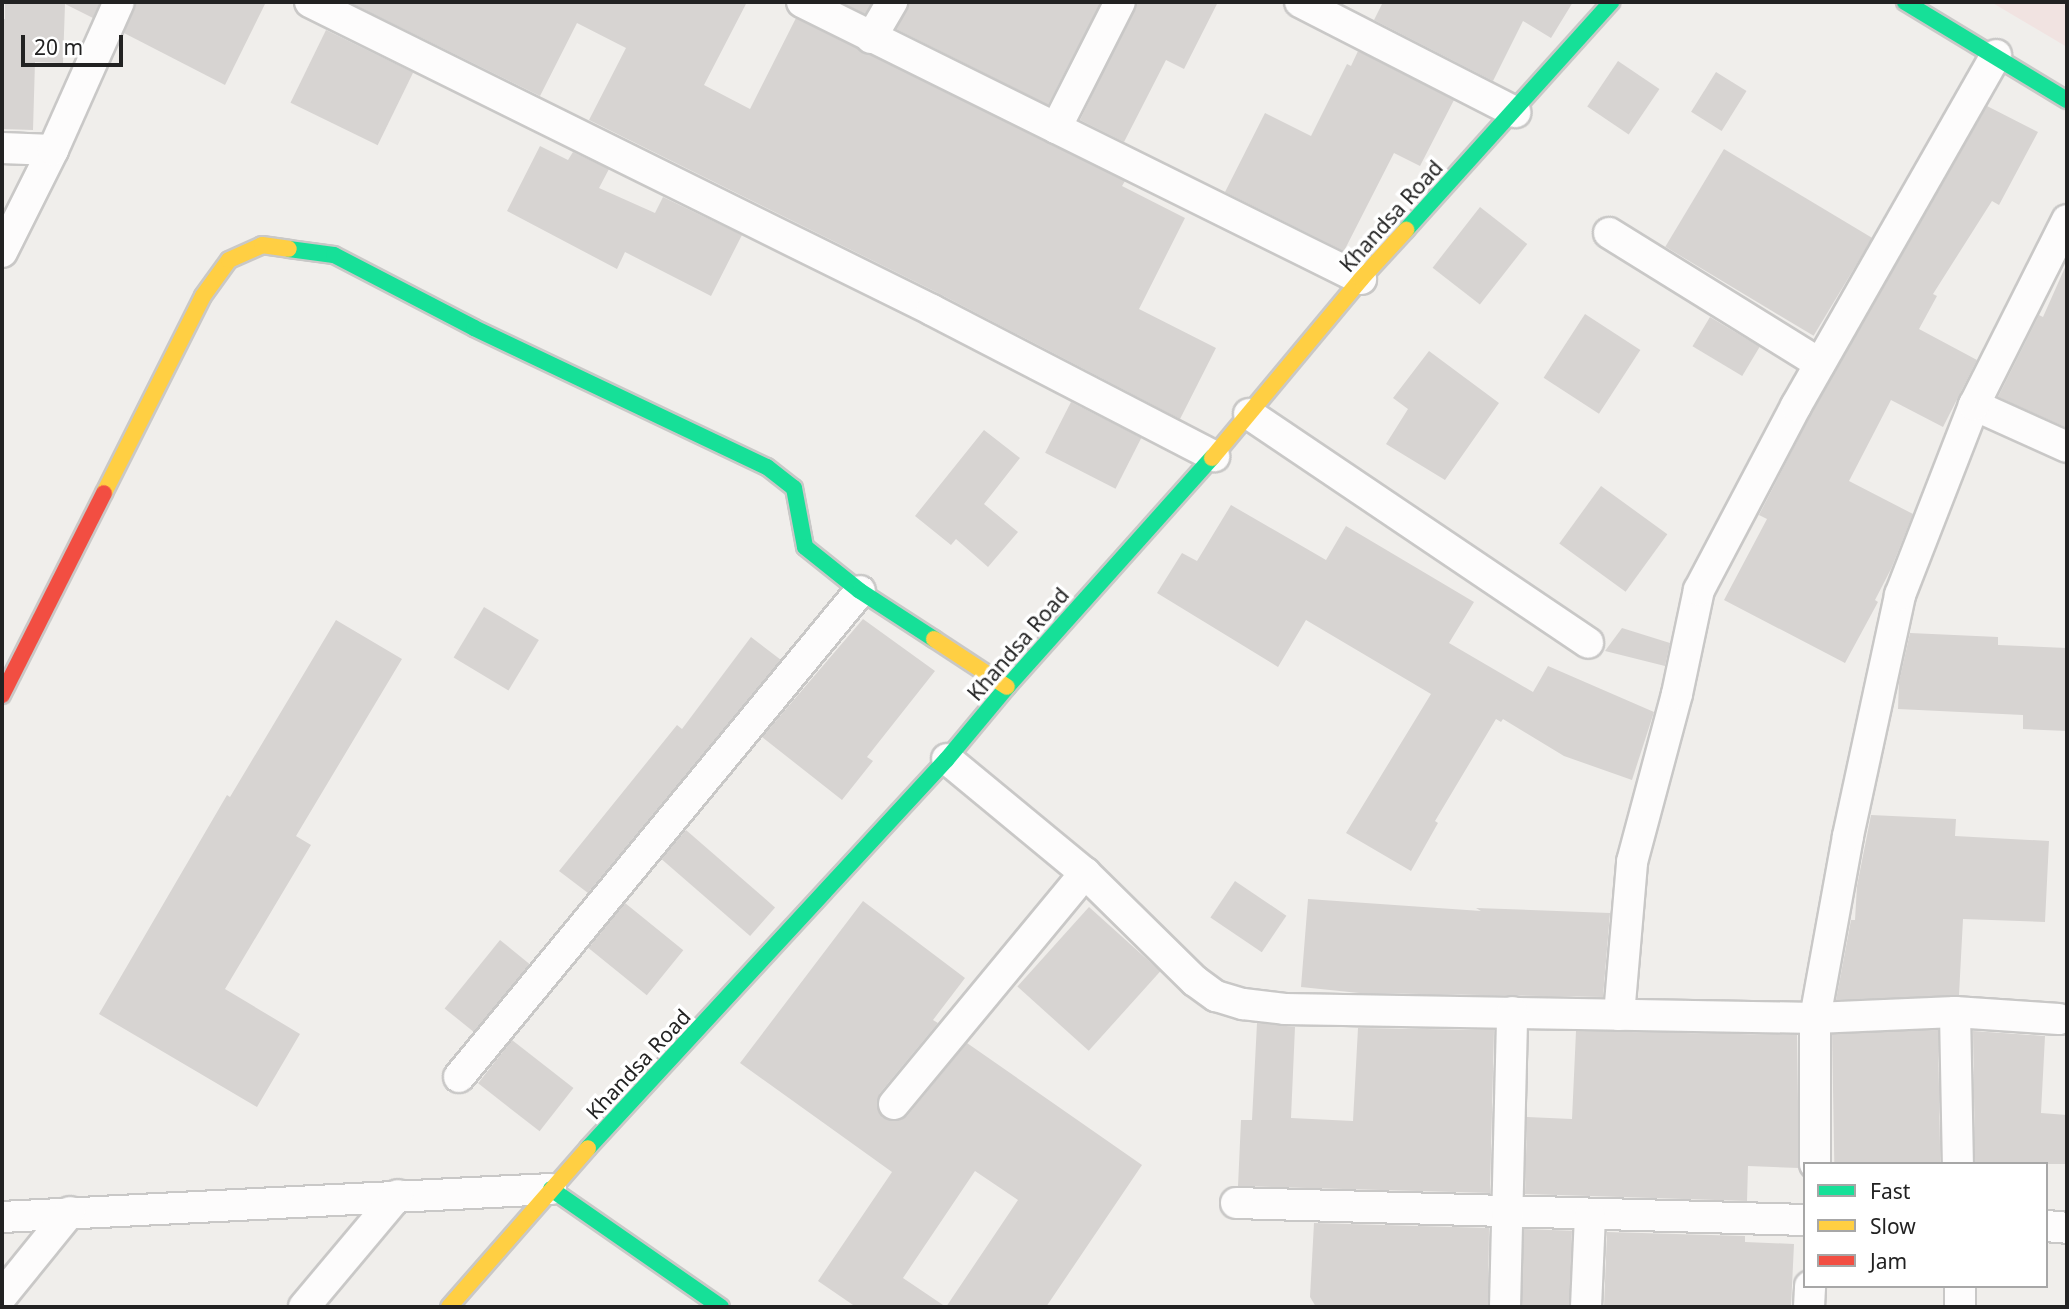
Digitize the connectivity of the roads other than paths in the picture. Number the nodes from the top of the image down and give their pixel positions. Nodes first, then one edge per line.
1 (119, 2) edge
2 (310, 2) edge
3 (802, 2) edge
4 (892, 2) edge
5 (1120, 2) edge
6 (1300, 2) edge
7 (1611, 2) edge
8 (1905, 2) edge
9 (871, 38) junction
10 (1996, 55) junction
11 (2067, 100) edge
12 (1515, 112) junction
13 (1056, 128) junction
14 (2, 148) edge
15 (53, 150) junction
16 (2067, 220) edge
17 (1609, 233) dead end
18 (2, 252) edge
19 (1361, 279) junction
20 (1820, 364) junction
21 (1974, 405) junction
22 (1249, 414) junction
23 (2067, 447) edge
24 (1214, 457) junction
25 (860, 592) junction
26 (1588, 643) dead end
27 (1007, 687) junction
28 (2, 695) edge
29 (947, 759) junction
30 (1085, 873) junction
31 (1512, 1012) junction
32 (1955, 1012) junction
33 (1619, 1015) junction
34 (1815, 1018) junction
35 (2059, 1019) dead end
36 (459, 1077) dead end
37 (894, 1104) dead end
38 (1815, 1162) edge
39 (1958, 1162) edge
40 (551, 1189) junction
41 (398, 1195) junction
42 (1236, 1203) dead end
43 (70, 1212) junction
44 (1507, 1213) junction
45 (1590, 1216) junction
46 (2, 1217) edge
47 (1803, 1220) edge
48 (2048, 1226) edge
49 (2067, 1228) edge
50 (1810, 1288) edge
51 (1959, 1288) edge
52 (2, 1296) edge
53 (304, 1307) edge
54 (449, 1307) edge
55 (721, 1307) edge
56 (1505, 1307) edge
57 (1587, 1307) edge
58 (1809, 1307) edge
59 (1960, 1307) edge

1 - 15 street
2 - 24 street
3 - 9 street
4 - 9 street
5 - 13 street
6 - 12 street
7 - 12 street, Khandsa Road
8 - 10 street
9 - 13 street
10 - 11 street
10 - 20 street
12 - 19 street, Khandsa Road
13 - 19 street
14 - 15 street
15 - 18 street
16 - 21 street
17 - 20 street
19 - 22 street, Khandsa Road
20 - 33 street
21 - 23 street
21 - 34 street
22 - 24 street, Khandsa Road
22 - 26 street
24 - 27 street, Khandsa Road
25 - 27 street
25 - 28 street
25 - 36 street
27 - 29 street, Khandsa Road
29 - 30 street
29 - 40 street, Khandsa Road
30 - 31 street
30 - 37 street
31 - 33 street
31 - 44 street
32 - 34 street
32 - 35 street
32 - 39 street
33 - 34 street
34 - 38 street
40 - 41 street
40 - 54 street, Khandsa Road
40 - 55 street
41 - 43 street
41 - 53 street
42 - 44 street
43 - 46 street
43 - 52 street
44 - 45 street
44 - 56 street
45 - 47 street
45 - 57 street
48 - 49 street
50 - 58 street
51 - 59 street

